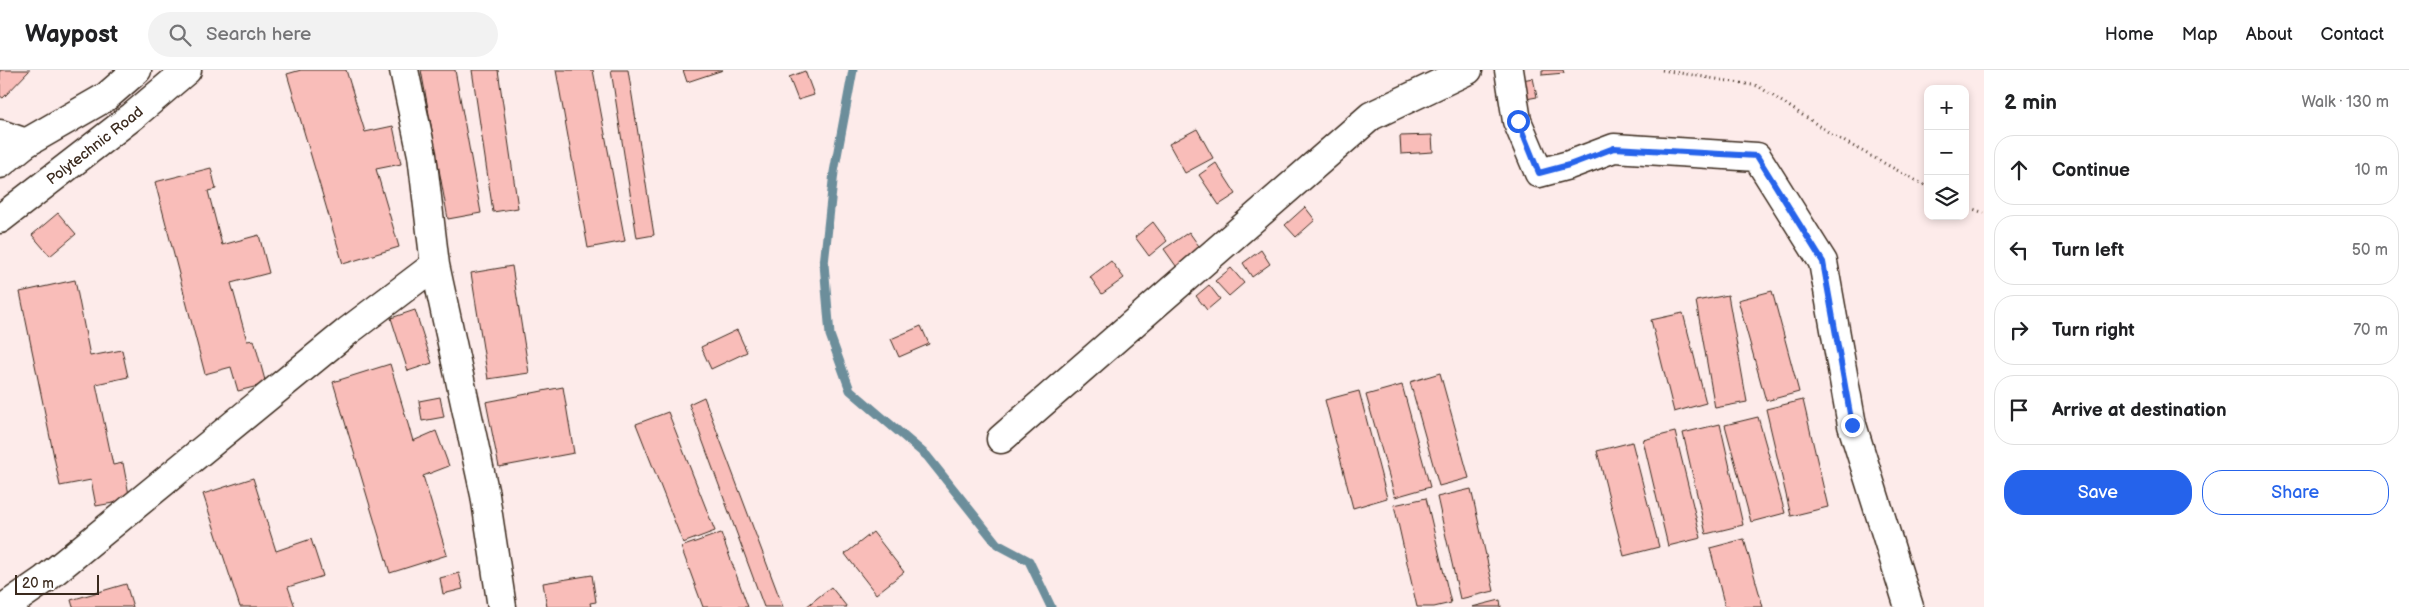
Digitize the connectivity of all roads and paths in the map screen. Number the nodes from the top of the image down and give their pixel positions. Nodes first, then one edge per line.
1 (137, 70) edge
2 (187, 70) edge
3 (404, 70) edge
4 (1468, 70) edge
5 (1509, 70) edge
6 (1662, 70) edge
7 (0, 134) edge
8 (26, 143) junction
9 (0, 164) edge
10 (1924, 185) edge
11 (1969, 207) edge
12 (1984, 213) edge
13 (0, 219) edge
14 (435, 265) junction
15 (1001, 439) dead end
16 (6, 607) edge
17 (502, 607) edge
18 (1909, 607) edge

1 - 8 street, Polytechnic Road
2 - 13 street, Polytechnic Road
3 - 14 street
4 - 15 street
5 - 18 street
6 - 10 path
7 - 8 street
8 - 9 street, Polytechnic Road
11 - 12 path
14 - 16 street
14 - 17 street

